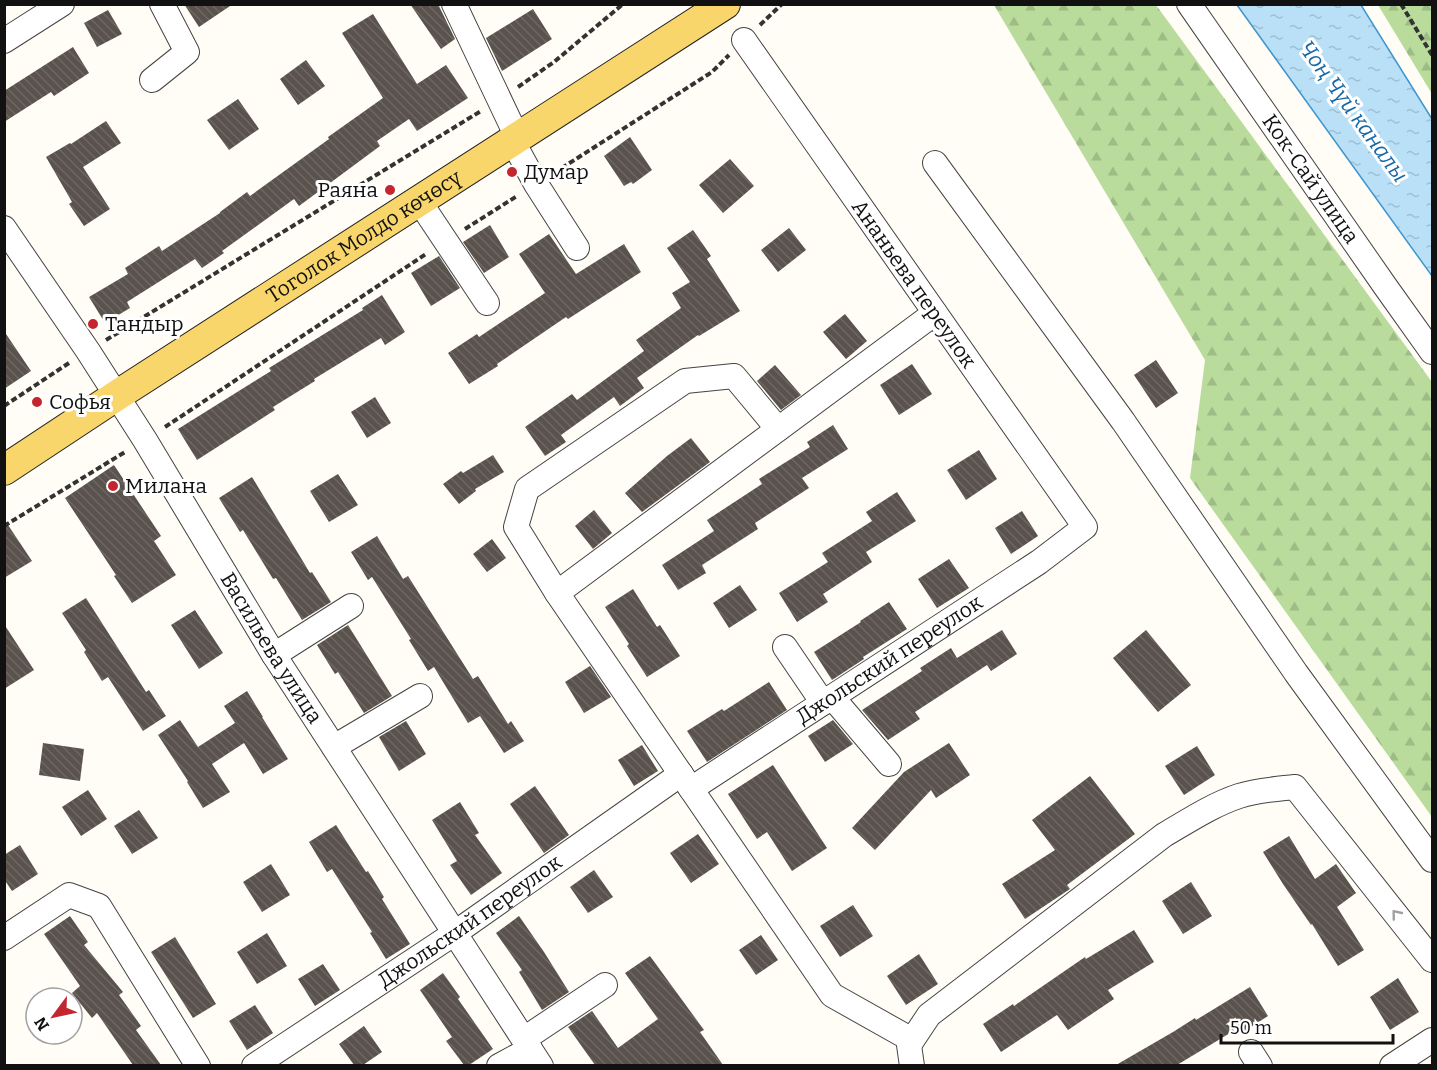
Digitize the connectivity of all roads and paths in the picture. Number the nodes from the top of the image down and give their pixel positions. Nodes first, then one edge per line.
1 (62, 4) edge
2 (162, 4) edge
3 (454, 4) edge
4 (623, 4) edge
5 (782, 4) edge
6 (1189, 4) edge
7 (1401, 4) edge
8 (713, 8) edge
9 (744, 40) junction
10 (4, 41) edge
11 (1432, 55) edge
12 (152, 80) dead end
13 (500, 99) junction
14 (516, 140) junction
15 (935, 163) dead end
16 (536, 184) junction
17 (419, 201) junction
18 (4, 228) edge
19 (446, 241) junction
20 (577, 248) dead end
21 (487, 303) dead end
22 (935, 313) junction
23 (88, 351) junction
24 (1432, 352) edge
25 (116, 396) junction
26 (4, 406) edge
27 (778, 429) junction
28 (145, 440) junction
29 (4, 470) edge
30 (4, 526) edge
31 (1085, 527) joint
32 (557, 593) junction
33 (351, 606) dead end
34 (786, 647) dead end
35 (274, 655) junction
36 (420, 696) dead end
37 (828, 700) junction
38 (334, 747) junction
39 (889, 764) dead end
40 (686, 781) junction
41 (1432, 860) edge
42 (455, 933) junction
43 (4, 938) edge
44 (1432, 960) edge
45 (605, 985) dead end
46 (912, 1040) junction
47 (1432, 1040) edge
48 (531, 1051) edge
49 (198, 1065) edge
50 (254, 1065) edge
51 (499, 1065) edge
52 (912, 1065) edge
53 (1392, 1065) edge

1 - 10 street
2 - 12 street
3 - 13 street
4 - 13 path
5 - 9 path
6 - 24 street, Кок-Сай улица
7 - 11 path
8 - 14 main road, Тоголок Молдо көчөсү
9 - 16 path
9 - 22 street, Ананьева переулок
13 - 14 street
13 - 23 path
14 - 16 street
14 - 17 main road, Тоголок Молдо көчөсү
15 - 41 street
16 - 19 path
16 - 20 street
17 - 19 street
17 - 25 main road, Тоголок Молдо көчөсү
18 - 23 street, Васильева улица
19 - 21 street
19 - 28 path
22 - 27 street
22 - 31 street, Ананьева переулок
23 - 25 street, Васильева улица
23 - 26 path
25 - 28 street, Васильева улица
25 - 29 main road, Тоголок Молдо көчөсү
27 - 32 street
27 - 32 street
28 - 30 path
28 - 35 street, Васильева улица
31 - 37 street, Джольский переулок
32 - 40 street
33 - 35 street
34 - 37 street
35 - 38 street, Васильева улица
36 - 38 street
37 - 39 street
37 - 40 street, Джольский переулок
38 - 42 street, Васильева улица
40 - 42 street, Джольский переулок
40 - 46 street
42 - 48 street, Васильева улица
42 - 50 street, Джольский переулок
43 - 49 street
44 -> 46 street
45 - 48 street
46 - 52 street
47 - 53 street
48 - 51 street

